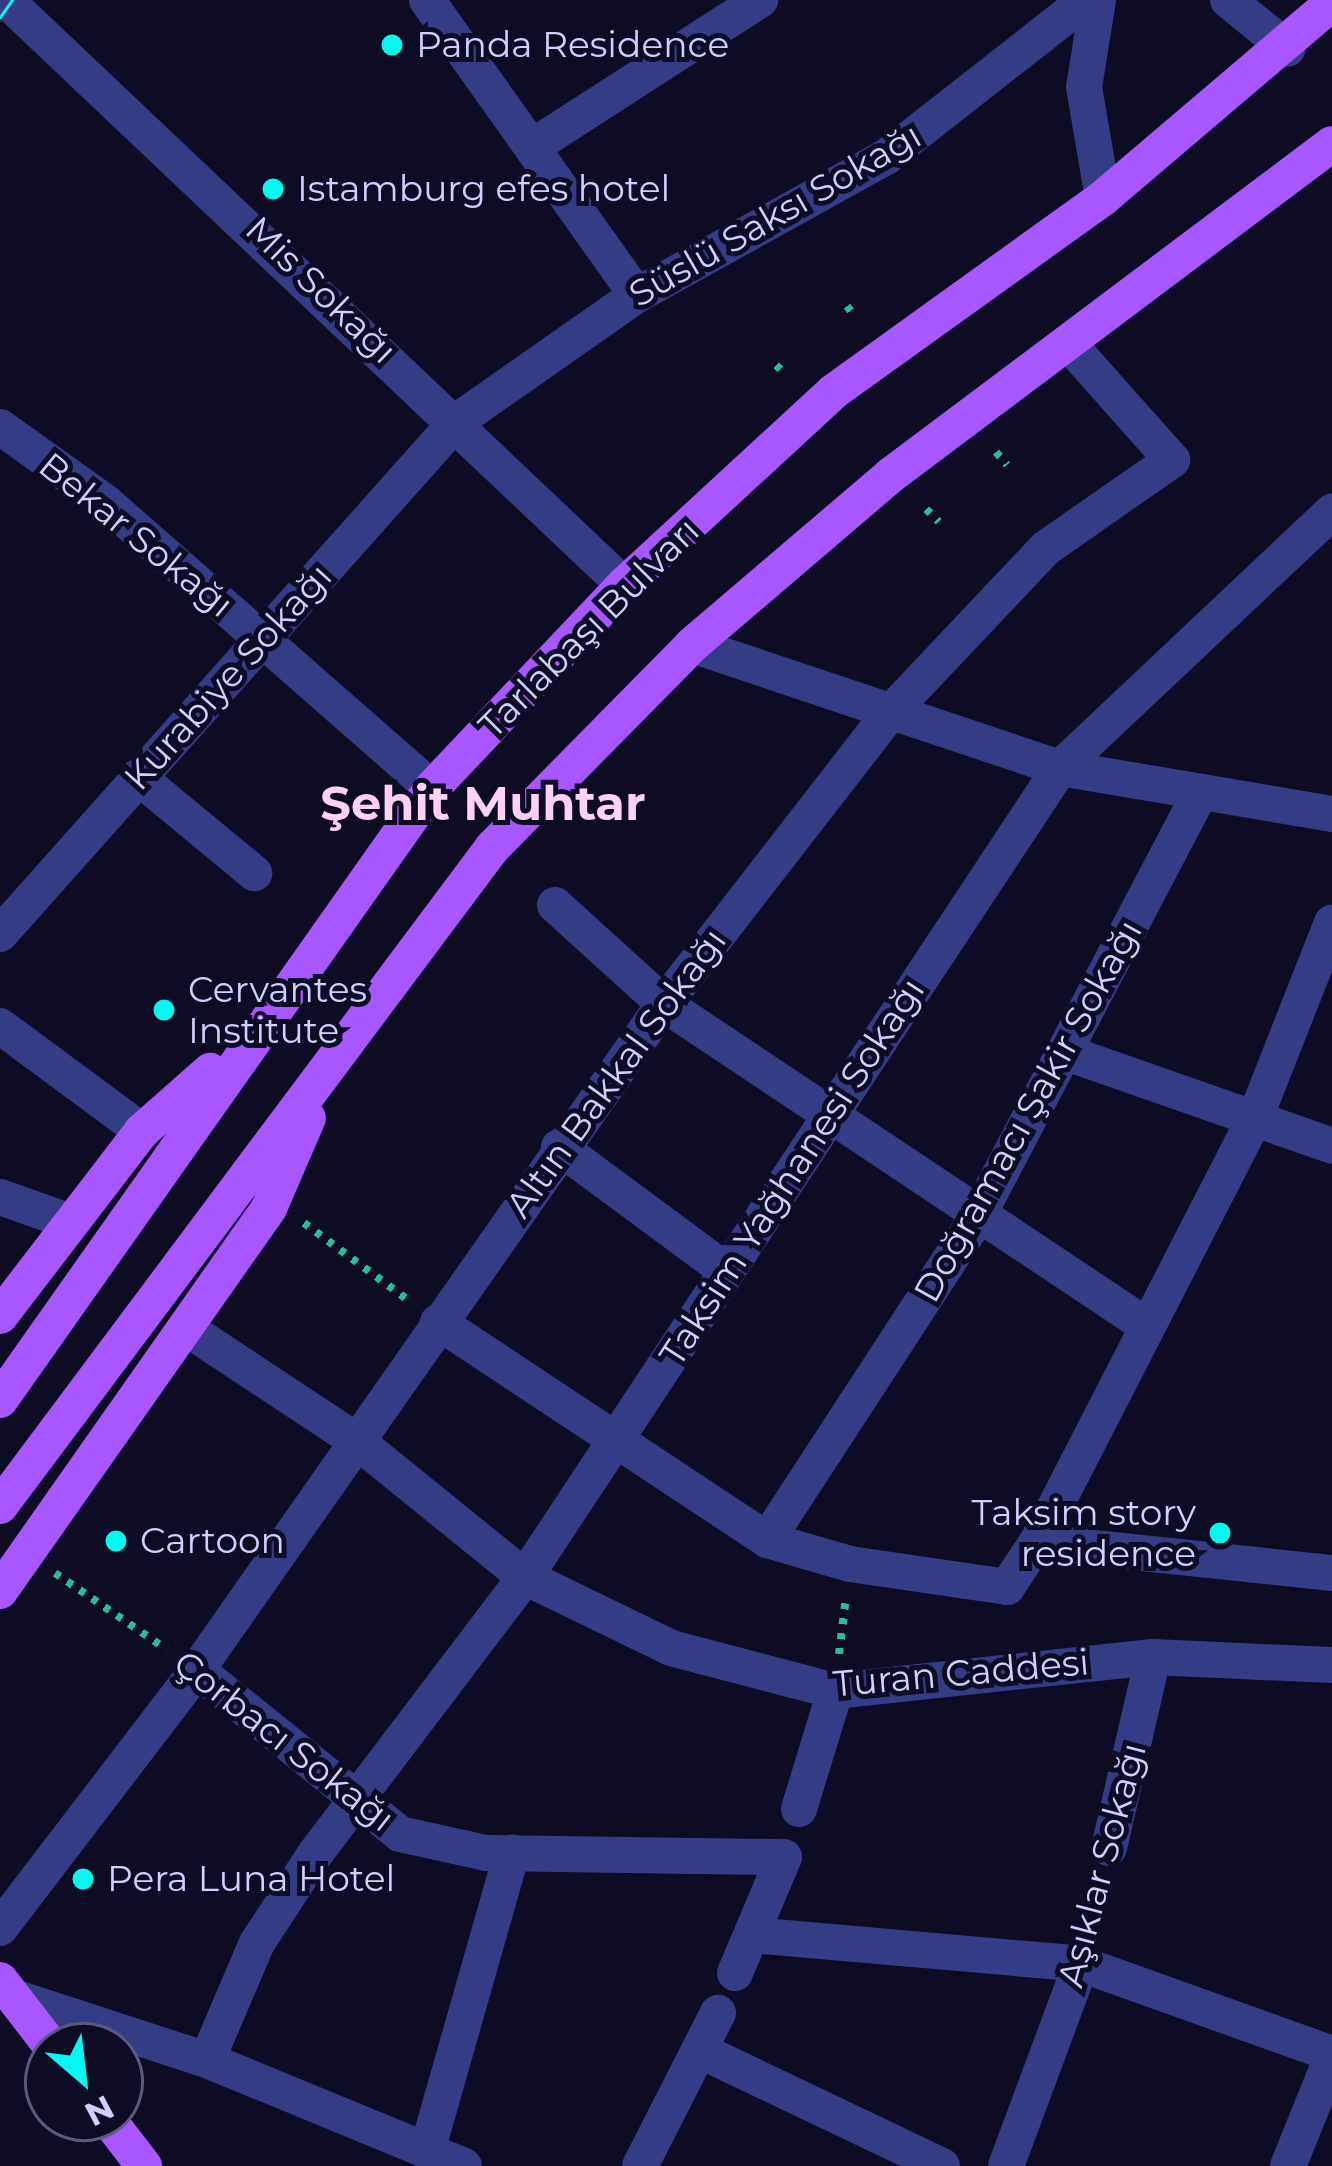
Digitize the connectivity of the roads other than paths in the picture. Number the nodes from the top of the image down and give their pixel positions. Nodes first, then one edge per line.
1 (760, 0) edge
2 (1086, 0) edge
3 (1098, 0) edge
4 (1228, 0) edge
5 (4, 1) edge
6 (434, 2) edge
7 (1332, 2) edge
8 (1288, 49) junction
9 (1332, 144) edge
10 (535, 145) junction
11 (1102, 198) junction
12 (637, 295) junction
13 (1068, 343) junction
14 (457, 421) junction
15 (0, 427) edge
16 (1332, 512) edge
17 (624, 585) junction
18 (264, 640) junction
19 (692, 645) junction
20 (888, 715) junction
21 (1060, 768) junction
22 (138, 778) junction
23 (432, 788) junction
24 (1199, 795) junction
25 (1332, 814) edge
26 (254, 873) dead end
27 (555, 905) dead end
28 (1332, 923) edge
29 (0, 934) edge
30 (664, 1004) junction
31 (0, 1026) edge
32 (244, 1040) junction
33 (1067, 1053) junction
34 (324, 1081) junction
35 (827, 1113) junction
36 (1255, 1118) junction
37 (142, 1131) junction
38 (1332, 1146) edge
39 (560, 1147) junction
40 (0, 1197) edge
41 (978, 1216) junction
42 (71, 1222) junction
43 (724, 1269) junction
44 (0, 1316) edge
45 (437, 1322) junction
46 (1147, 1326) junction
47 (189, 1330) junction
48 (0, 1400) edge
49 (358, 1442) junction
50 (614, 1446) junction
51 (0, 1506) edge
52 (766, 1540) junction
53 (1037, 1542) junction
54 (1332, 1573) edge
55 (525, 1577) junction
56 (0, 1591) edge
57 (1153, 1657) junction
58 (1332, 1665) edge
59 (197, 1670) junction
60 (835, 1691) junction
61 (356, 1803) junction
62 (799, 1809) dead end
63 (1108, 1848) road end
64 (512, 1853) junction
65 (0, 1928) edge
66 (752, 1935) junction
67 (1081, 1964) junction
68 (735, 1973) dead end
69 (7, 1989) edge
70 (718, 2013) dead end
71 (33, 2022) edge
72 (701, 2051) junction
73 (1332, 2056) edge
74 (207, 2060) junction
75 (126, 2142) edge
76 (429, 2144) junction
77 (144, 2166) edge
78 (464, 2166) edge
79 (640, 2166) edge
80 (942, 2166) edge
81 (1006, 2166) edge
82 (1288, 2166) edge

1 - 10 street
2 - 12 street, Süslü Saksı Sokağı
3 - 11 street
4 - 8 street
5 - 14 street, Mis Sokağı
6 - 10 street
7 - 8 main road, Tarlabaşı Bulvarı
8 - 11 main road, Tarlabaşı Bulvarı
9 - 13 main road
10 - 12 street
11 - 17 main road, Tarlabaşı Bulvarı
12 - 14 street, Süslü Saksı Sokağı
13 - 19 main road
13 - 20 street, Altın Bakkal Sokağı
14 - 17 street, Mis Sokağı
14 - 18 street, Kurabiye Sokağı
15 - 18 street, Bekar Sokağı
16 - 21 street, Taksim Yağhanesi Sokağı
17 - 23 main road, Tarlabaşı Bulvarı
18 - 22 street, Kurabiye Sokağı
18 - 23 street, Bekar Sokağı
19 - 20 street
19 - 34 main road
20 - 21 street
20 - 30 street, Altın Bakkal Sokağı
21 - 24 street
21 - 35 street, Taksim Yağhanesi Sokağı
22 - 26 street
22 - 29 street, Kurabiye Sokağı
23 - 32 main road, Tarlabaşı Bulvarı
24 - 25 street
24 - 33 street, Doğramacı Şakir Sokağı
27 - 30 street
28 - 36 street
30 - 35 street
30 - 39 street, Altın Bakkal Sokağı
31 - 37 street
32 - 37 main road
32 - 48 main road, Tarlabaşı Bulvarı
33 - 36 street
33 - 41 street, Doğramacı Şakir Sokağı
34 - 47 main road
34 - 51 main road
35 - 41 street
35 - 43 street, Taksim Yağhanesi Sokağı
36 - 38 street
36 - 46 street
37 - 42 main road
39 - 43 street
39 - 45 street, Altın Bakkal Sokağı
40 - 42 street
41 - 46 street
41 - 52 street, Doğramacı Şakir Sokağı
42 - 44 main road
43 - 50 street, Taksim Yağhanesi Sokağı
45 - 49 street, Altın Bakkal Sokağı
45 - 50 street
46 - 53 street
47 - 49 street, Turan Caddesi
47 - 56 main road
49 - 55 street, Turan Caddesi
49 - 59 street, Altın Bakkal Sokağı
50 - 52 street
50 - 55 street, Taksim Yağhanesi Sokağı
52 - 53 street
53 - 54 street
55 - 60 street, Turan Caddesi
55 - 61 street, Taksim Yağhanesi Sokağı
57 - 58 street, Turan Caddesi
57 - 60 street, Turan Caddesi
57 - 63 street, Aşıklar Sokağı
59 - 61 street, Çorbacı Sokağı
59 - 65 street, Altın Bakkal Sokağı
60 - 62 street
61 - 64 street, Çorbacı Sokağı
61 - 74 street, Taksim Yağhanesi Sokağı
64 - 66 street, Çorbacı Sokağı
64 - 76 street
66 - 67 street
66 - 68 street
67 - 73 street
67 - 81 street, Aşıklar Sokağı
69 - 71 main road
69 - 74 street
70 - 72 street
72 - 79 street
72 - 80 street
73 - 82 street
74 - 76 street
75 - 77 main road
76 - 78 street

